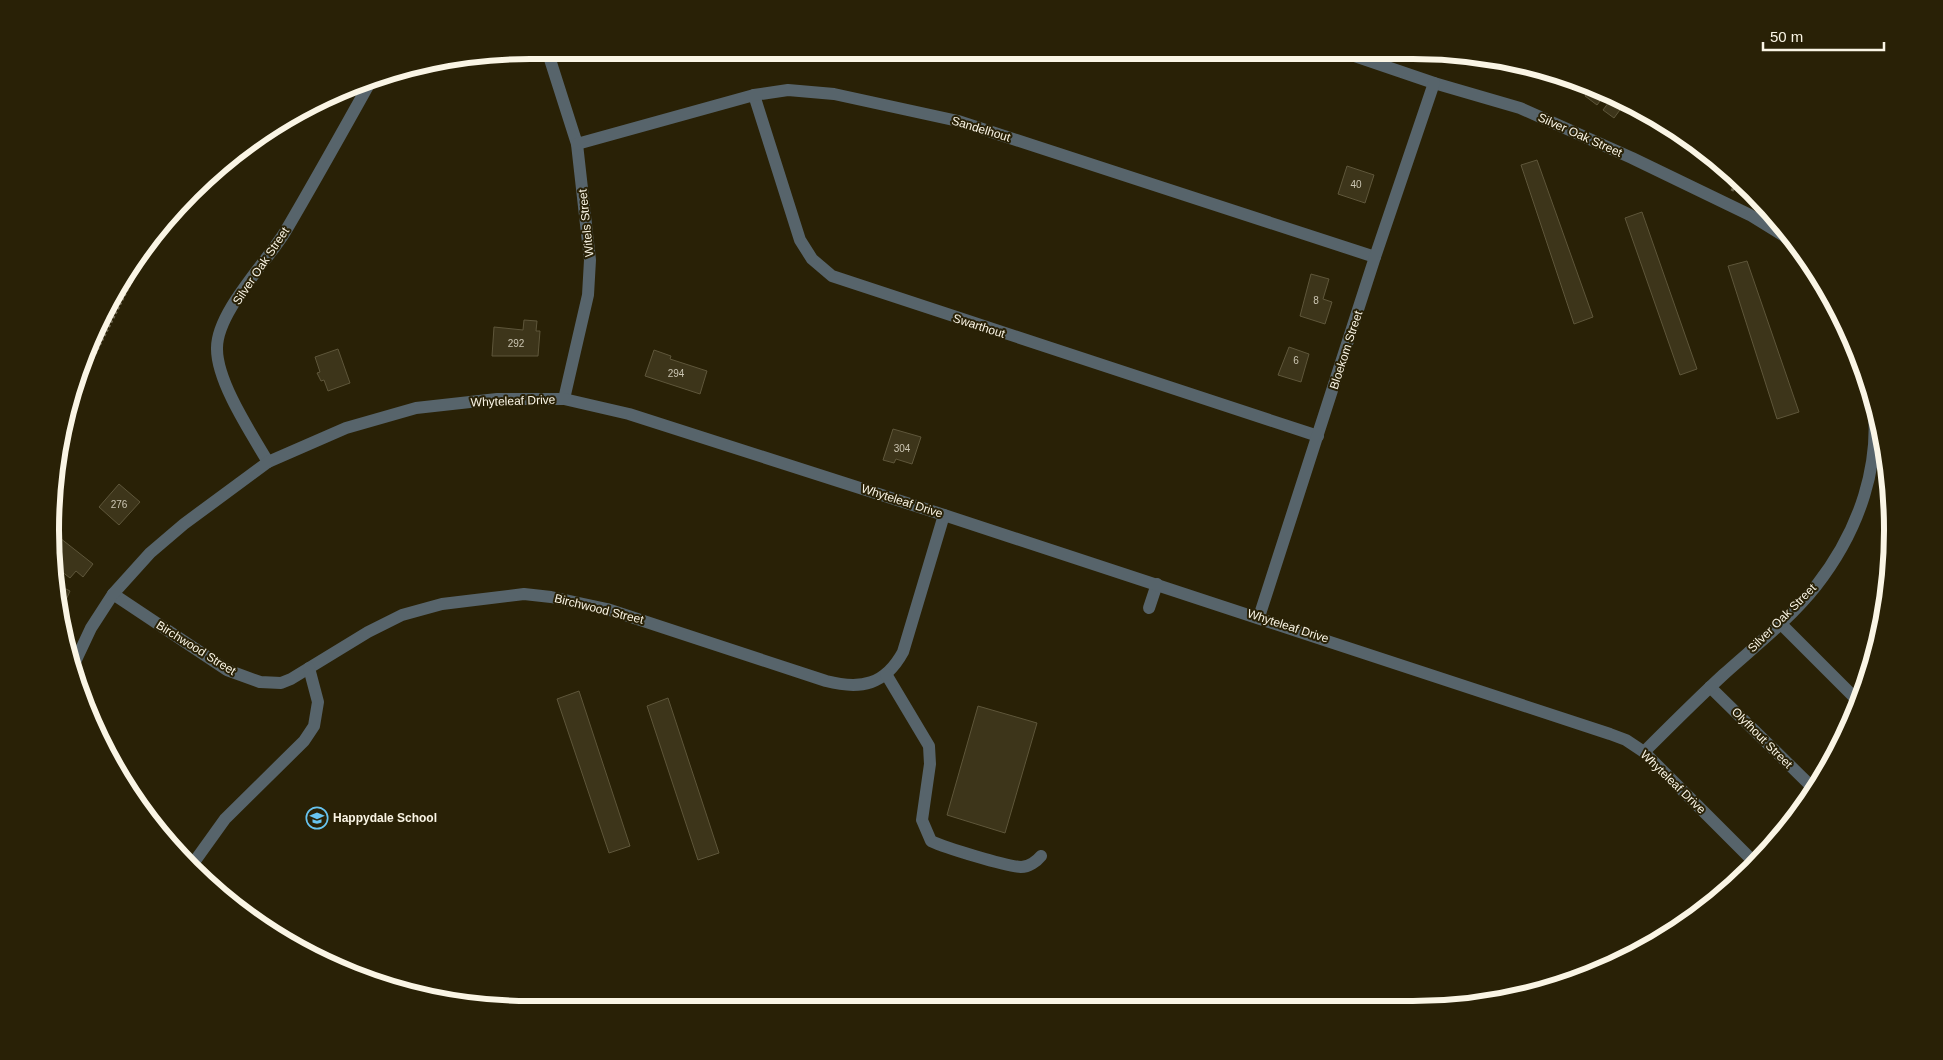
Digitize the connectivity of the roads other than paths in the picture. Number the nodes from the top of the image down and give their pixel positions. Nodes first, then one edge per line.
1 (550, 59) edge
2 (1364, 59) edge
3 (1434, 83) junction
4 (366, 89) edge
5 (754, 94) junction
6 (577, 144) junction
7 (1778, 232) edge
8 (1375, 258) junction
9 (564, 399) junction
10 (1874, 435) edge
11 (1318, 436) junction
12 (268, 462) junction
13 (944, 514) junction
14 (1157, 584) junction
15 (113, 594) junction
16 (1149, 608) dead end
17 (1259, 617) junction
18 (1780, 623) junction
19 (77, 657) edge
20 (309, 668) junction
21 (886, 674) junction
22 (1710, 687) junction
23 (1853, 696) edge
24 (1644, 752) junction
25 (1810, 785) edge
26 (1041, 856) dead end
27 (1750, 858) edge
28 (195, 861) edge

1 - 6 street, Witels Street
2 - 3 street, Silver Oak Street
3 - 7 street, Silver Oak Street
3 - 8 street, Bloekom Street
4 - 12 street, Silver Oak Street
5 - 6 street, Sandelhout
5 - 8 street, Sandelhout
5 - 11 street, Swarthout
6 - 9 street, Witels Street
8 - 11 street, Bloekom Street
9 - 12 street, Whyteleaf Drive
9 - 13 street, Whyteleaf Drive
10 - 18 street, Silver Oak Street
11 - 17 street, Bloekom Street
12 - 15 street, Whyteleaf Drive
13 - 14 street, Whyteleaf Drive
13 - 21 street, Birchwood Street
14 - 16 street
14 - 17 street, Whyteleaf Drive
15 - 19 street, Whyteleaf Drive
15 - 20 street, Birchwood Street
17 - 24 street, Whyteleaf Drive
18 - 22 street, Silver Oak Street
18 - 23 street
20 - 21 street, Birchwood Street
20 - 28 street
21 - 26 street
22 - 24 street, Silver Oak Street
22 - 25 street, Olyfhout Street
24 - 27 street, Whyteleaf Drive

